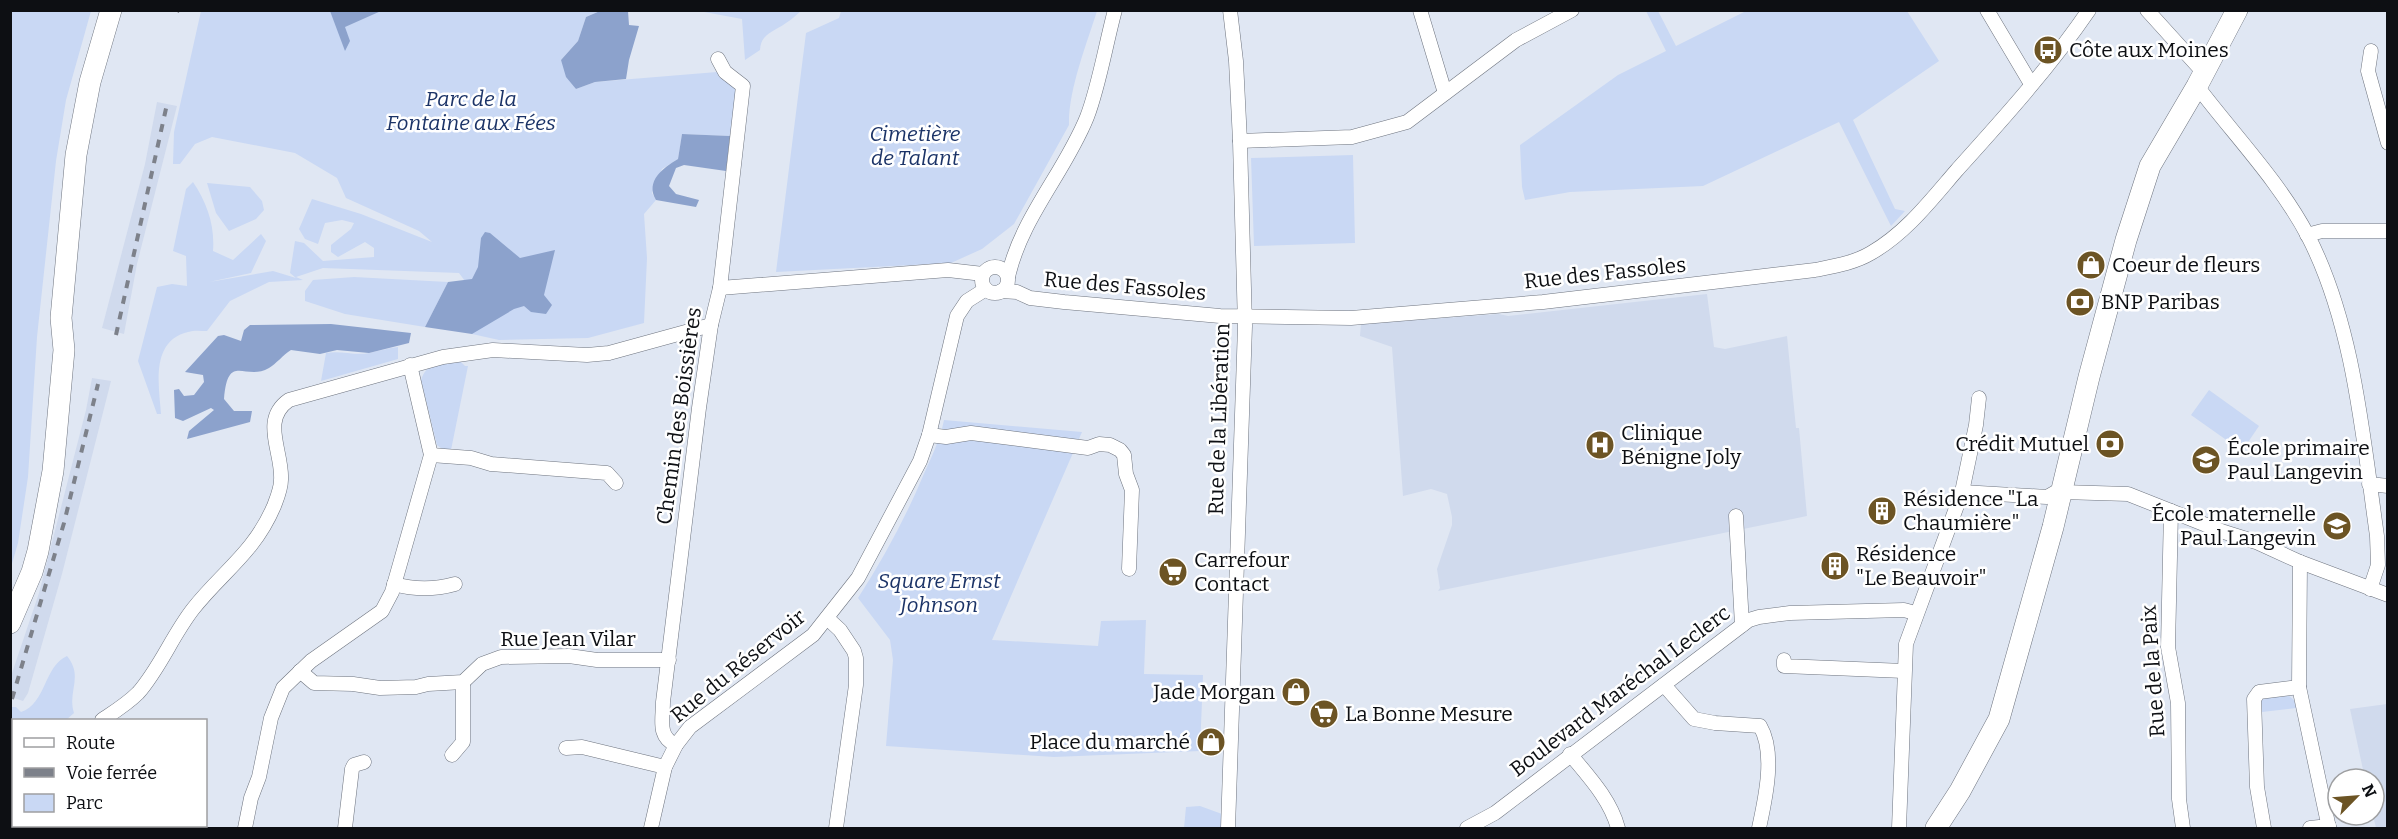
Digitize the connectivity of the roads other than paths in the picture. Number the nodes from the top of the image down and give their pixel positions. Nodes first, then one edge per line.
1 (111, 10) edge
2 (1115, 10) edge
3 (1230, 10) edge
4 (1420, 10) edge
5 (1572, 10) edge
6 (1987, 10) edge
7 (2089, 10) edge
8 (2147, 10) edge
9 (2237, 10) edge
10 (2371, 51) dead end
11 (718, 58) dead end
12 (2201, 80) junction
13 (2031, 84) junction
14 (1445, 93) junction
15 (1240, 141) junction
16 (2388, 142) edge
17 (2388, 231) edge
18 (1023, 234) junction
19 (2307, 235) junction
20 (996, 267) junction
21 (983, 274) junction
22 (1006, 282) junction
23 (720, 288) junction
24 (986, 289) junction
25 (1243, 317) junction
26 (711, 326) junction
27 (410, 365) junction
28 (1979, 398) dead end
29 (929, 435) junction
30 (431, 455) junction
31 (616, 483) dead end
32 (2369, 484) junction
33 (2388, 486) edge
34 (1962, 492) junction
35 (2062, 492) junction
36 (2171, 511) junction
37 (1736, 516) dead end
38 (2300, 562) junction
39 (1130, 569) dead end
40 (394, 584) junction
41 (455, 584) dead end
42 (2370, 589) junction
43 (2388, 596) edge
44 (1915, 613) junction
45 (827, 618) junction
46 (10, 623) edge
47 (1742, 625) junction
48 (669, 660) junction
49 (1784, 660) dead end
50 (300, 671) junction
51 (1904, 671) junction
52 (463, 682) junction
53 (1664, 685) junction
54 (2299, 687) junction
55 (103, 719) edge
56 (676, 745) junction
57 (566, 748) dead end
58 (1570, 754) junction
59 (452, 755) dead end
60 (364, 762) dead end
61 (665, 767) junction
62 (2326, 813) edge
63 (2329, 827) edge
64 (245, 828) edge
65 (345, 828) edge
66 (651, 828) edge
67 (836, 828) edge
68 (1228, 828) edge
69 (1467, 828) edge
70 (1618, 828) edge
71 (1759, 828) edge
72 (1899, 828) edge
73 (1936, 828) edge
74 (2183, 828) edge
75 (2264, 828) edge
76 (2310, 828) edge

1 - 46 main road
2 - 18 street
3 - 15 street, Rue de la Libération
4 - 14 street
5 - 14 street
6 - 13 street
7 - 13 street, Rue des Fassoles
8 - 12 street
9 - 12 main road
10 - 16 street
11 - 23 street, Chemin des Boissières
12 - 19 street
12 - 35 main road
13 - 25 street, Rue des Fassoles
14 - 15 street
15 - 25 street, Rue de la Libération
17 - 19 street
18 - 20 street
18 - 22 street
19 - 32 street
20 - 21 street
20 - 22 street
21 - 23 street
21 - 24 street
22 - 24 street
22 - 25 street, Rue des Fassoles
23 - 26 street, Chemin des Boissières
24 - 29 street, Rue du Réservoir
25 - 68 street, Rue de la Libération
26 - 27 street
26 - 48 street, Chemin des Boissières
27 - 30 street
27 - 55 street
28 - 34 street
29 - 39 street
29 - 45 street, Rue du Réservoir
30 - 31 street
30 - 40 street
32 - 33 street
32 - 42 street
34 - 35 street
34 - 44 street
35 - 36 street
35 - 73 main road
36 - 38 street
36 - 74 street, Rue de la Paix
37 - 47 street
38 - 42 street
38 - 54 street
40 - 41 street
40 - 50 street
42 - 43 street
44 - 47 street, Boulevard Maréchal Leclerc
44 - 51 street
45 - 56 street, Rue du Réservoir
45 - 67 street
47 - 53 street, Boulevard Maréchal Leclerc
48 - 52 street, Rue Jean Vilar
48 - 56 street, Chemin des Boissières
49 - 51 street
50 - 52 street
50 - 64 street
51 - 72 street
52 - 59 street
53 - 58 street, Boulevard Maréchal Leclerc
53 - 71 street
54 - 62 street
54 - 75 street
56 - 61 street, Rue du Réservoir
57 - 61 street
58 - 69 street, Boulevard Maréchal Leclerc
58 - 70 street
60 - 65 street
61 - 66 street, Rue du Réservoir
63 - 76 street

